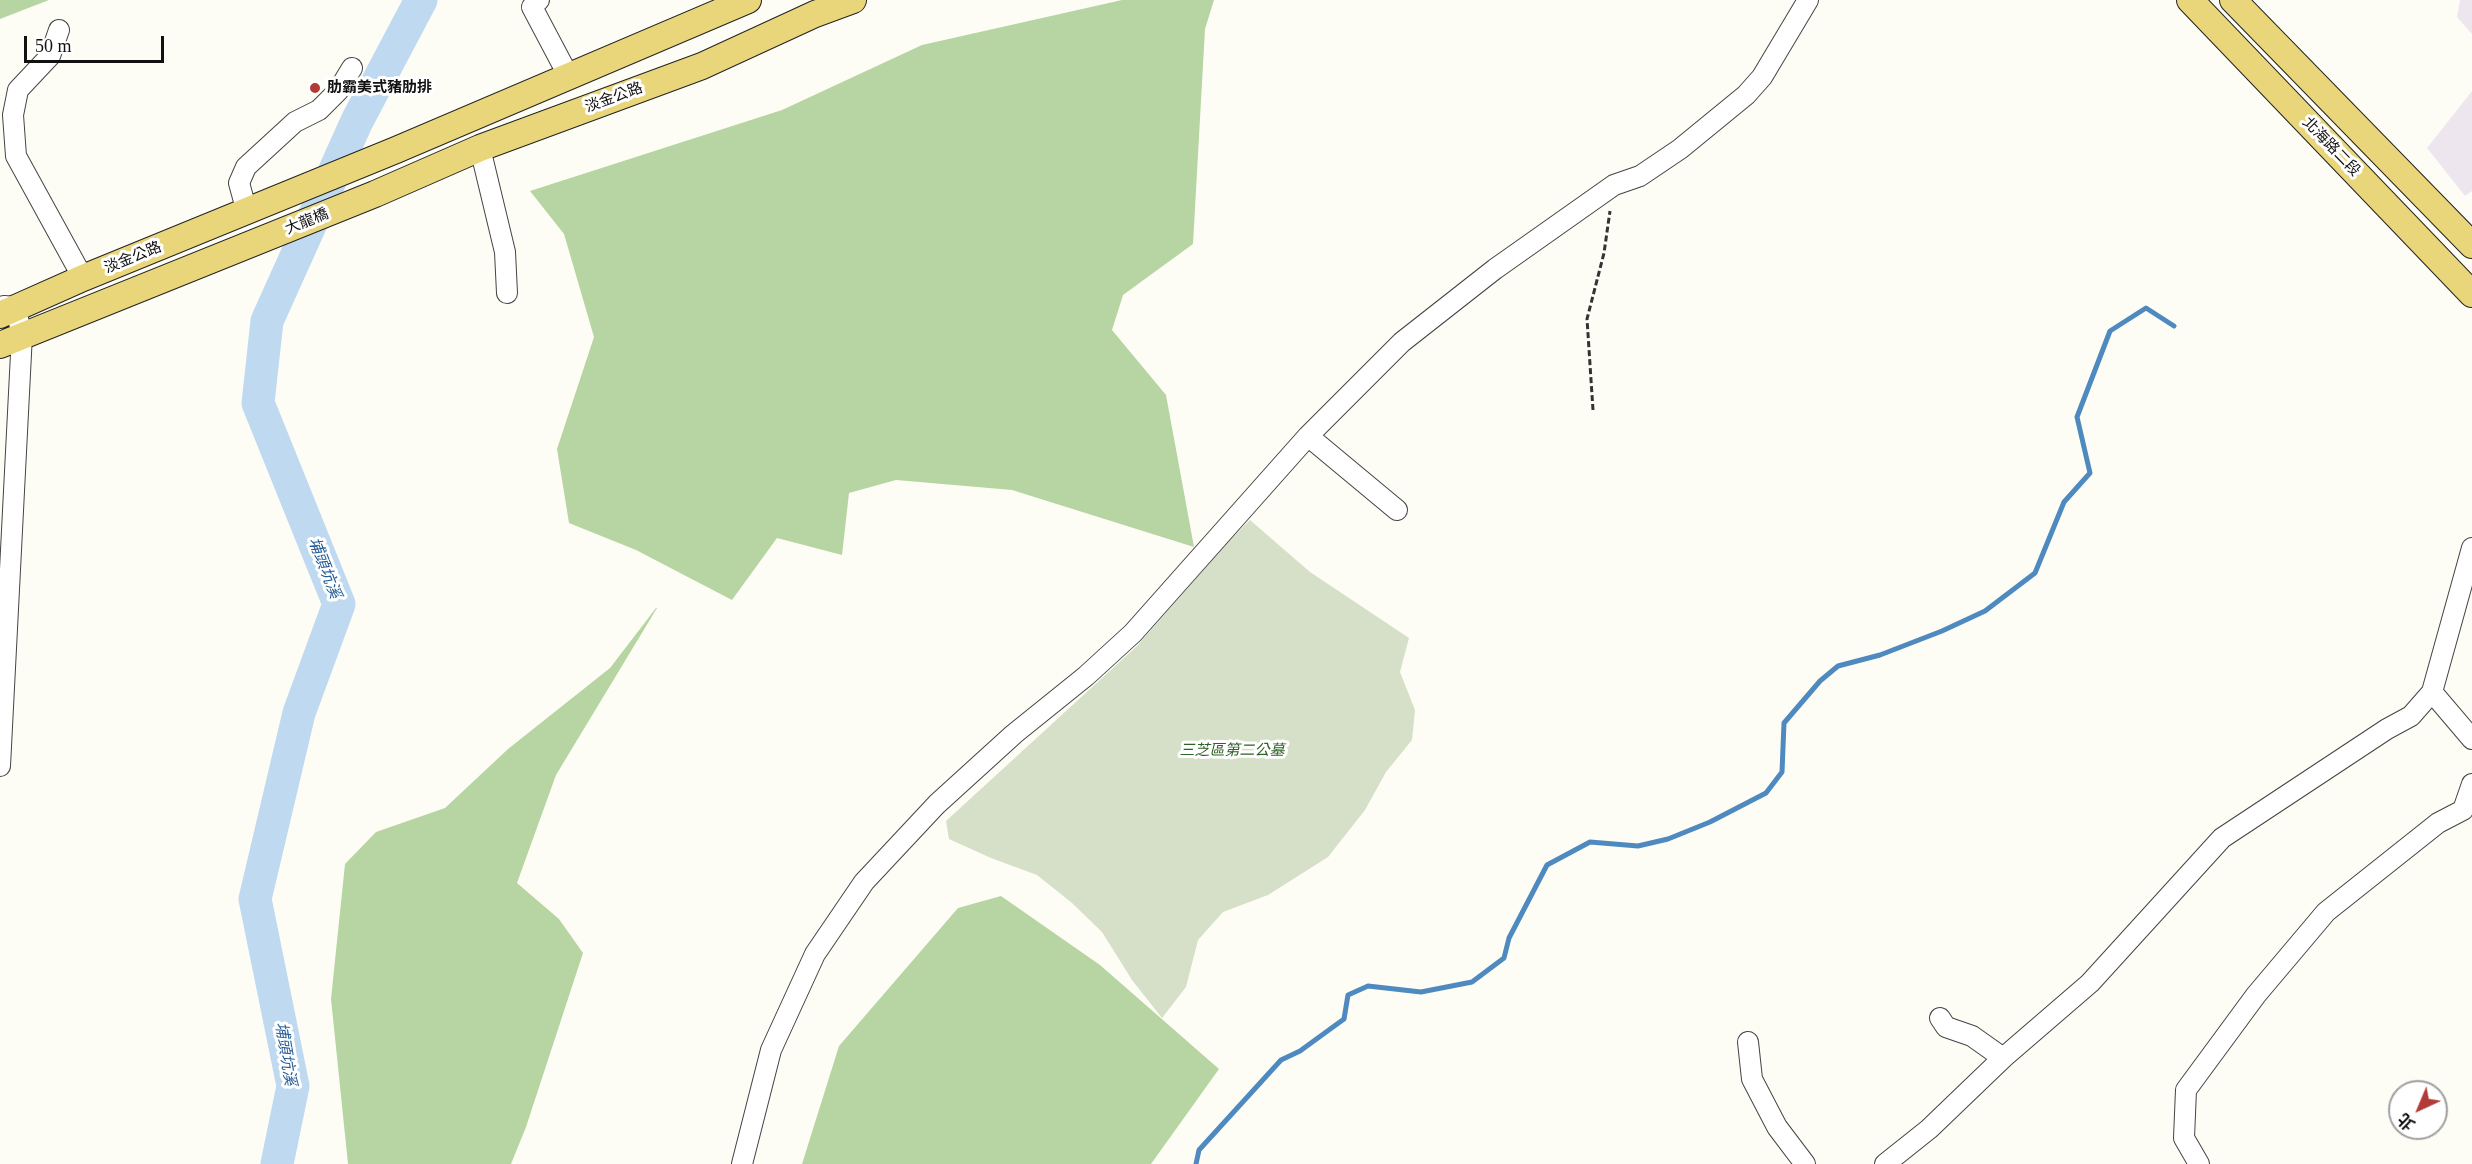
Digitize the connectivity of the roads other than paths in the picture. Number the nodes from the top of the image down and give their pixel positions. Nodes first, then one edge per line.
1 (539, 0) edge
2 (748, 0) edge
3 (853, 0) edge
4 (1808, 0) edge
5 (2190, 0) edge
6 (2233, 0) edge
7 (812, 7) edge
8 (59, 30) dead end
9 (352, 68) dead end
10 (568, 77) junction
11 (480, 148) junction
12 (375, 194) joint
13 (257, 207) junction
14 (2472, 245) edge
15 (238, 250) joint
16 (83, 278) junction
17 (507, 293) dead end
18 (2472, 294) edge
19 (5, 309) edge
20 (11, 339) edge
21 (1308, 436) junction
22 (1397, 510) dead end
23 (2472, 548) edge
24 (2432, 692) junction
25 (2472, 739) edge
26 (0, 766) edge
27 (2472, 784) edge
28 (1940, 1018) dead end
29 (1748, 1042) dead end
30 (2003, 1058) junction
31 (742, 1164) edge
32 (1805, 1164) edge
33 (1885, 1164) edge
34 (2199, 1164) edge

1 - 10 street
2 - 10 main road
3 - 7 main road, 淡金公路
4 - 21 street
5 - 18 main road, 北海路二段
6 - 14 main road
7 - 11 main road, 淡金公路
8 - 16 street
9 - 13 street
10 - 13 main road
11 - 12 main road, 淡金公路
11 - 17 street
12 - 15 main road, 大龍橋
13 - 16 main road, 淡金公路
15 - 20 main road, 淡金公路
16 - 19 main road, 淡金公路
19 - 20 street
20 - 26 street
21 - 22 street
21 - 31 street
23 - 24 street
24 - 25 street
24 - 30 street
27 - 34 street
28 - 30 street
29 - 32 street
30 - 33 street

